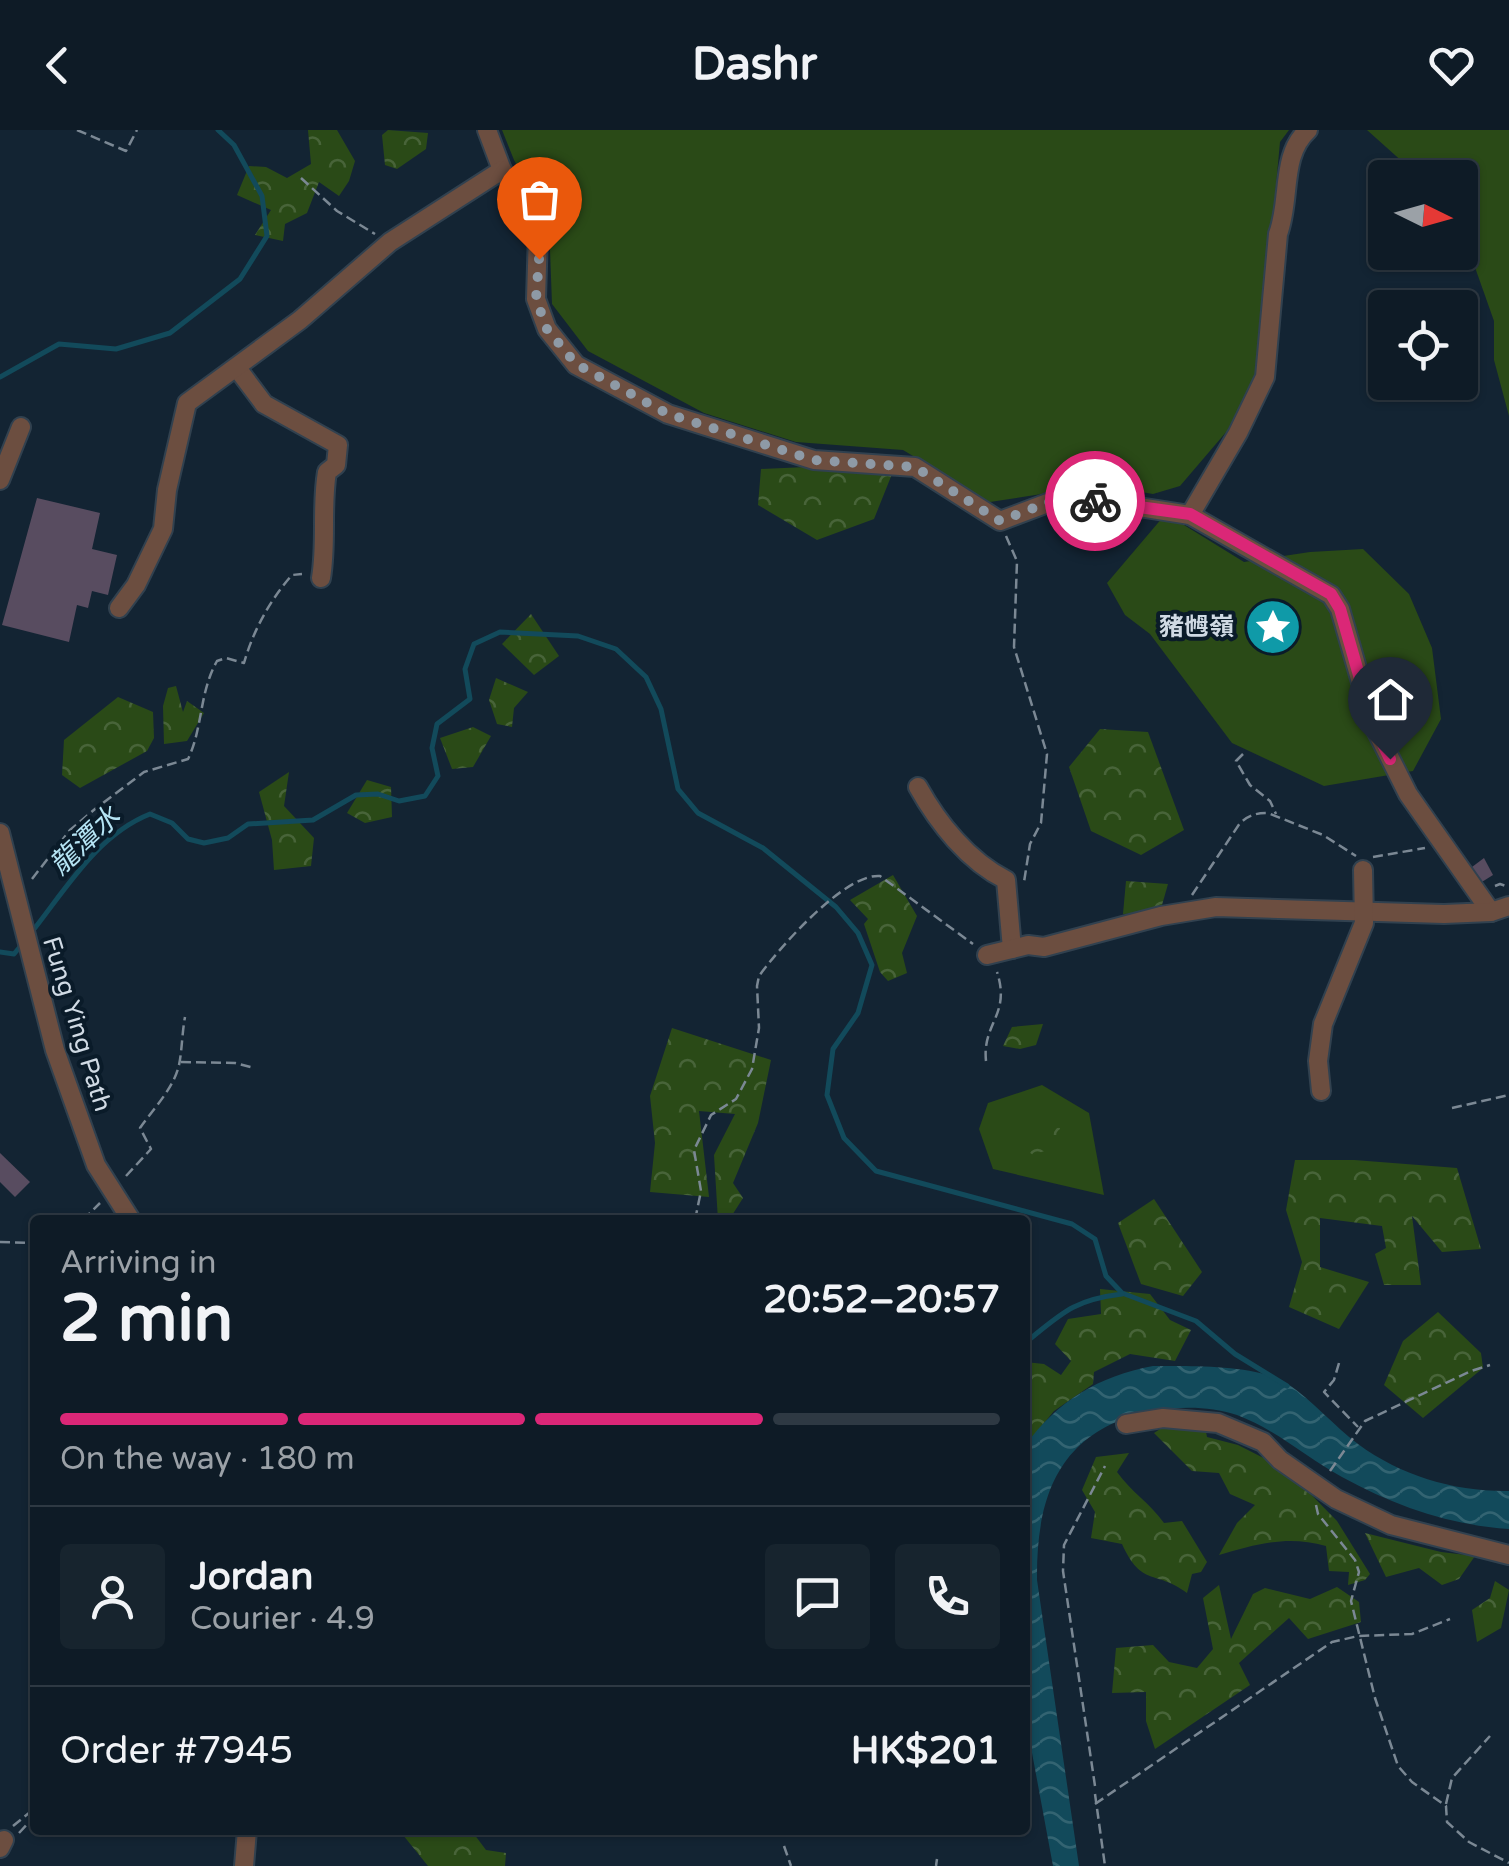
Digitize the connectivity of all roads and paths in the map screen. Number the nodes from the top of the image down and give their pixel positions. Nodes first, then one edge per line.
1 (76, 130) edge
2 (137, 130) edge
3 (487, 130) edge
4 (1308, 130) edge
5 (502, 170) junction
6 (301, 178) dead end
7 (390, 242) junction
8 (237, 368) junction
9 (21, 427) dead end
10 (0, 480) edge
11 (1190, 514) junction
12 (1000, 521) junction
13 (321, 578) joint
14 (119, 608) dead end
15 (1243, 754) dead end
16 (918, 786) dead end
17 (1278, 816) junction
18 (0, 832) edge
19 (1442, 845) junction
20 (1363, 870) dead end
21 (28, 884) dead end
22 (1509, 886) edge
23 (1022, 891) dead end
24 (1485, 891) dead end
25 (1185, 903) dead end
26 (1500, 909) edge
27 (1366, 911) junction
28 (1012, 948) junction
29 (987, 955) junction
30 (184, 1017) dead end
31 (986, 1061) dead end
32 (180, 1062) junction
33 (254, 1068) dead end
34 (1321, 1091) dead end
35 (1509, 1095) edge
36 (1452, 1108) dead end
37 (124, 1178) dead end
38 (110, 1192) dead end
39 (88, 1215) edge
40 (129, 1215) edge
41 (696, 1215) edge
42 (0, 1242) edge
43 (30, 1243) edge
44 (1339, 1363) dead end
45 (1490, 1366) dead end
46 (1126, 1424) dead end
47 (1359, 1428) junction
48 (1105, 1466) dead end
49 (1318, 1487) junction
50 (1509, 1555) edge
51 (1450, 1619) dead end
52 (1358, 1636) junction
53 (1490, 1736) dead end
54 (1096, 1786) dead end
55 (1095, 1794) dead end
56 (1095, 1804) junction
57 (1446, 1806) junction
58 (30, 1814) edge
59 (30, 1820) edge
60 (247, 1835) edge
61 (8, 1840) edge
62 (784, 1846) dead end
63 (938, 1858) dead end
64 (1509, 1863) edge
65 (244, 1866) edge
66 (792, 1866) edge
67 (936, 1866) edge
68 (1105, 1866) edge

1 - 2 path
3 - 5 street
4 - 11 street
5 - 7 street
5 - 12 street
6 - 7 path
7 - 8 street
8 - 13 street
8 - 14 street
9 - 10 street
11 - 12 street
11 - 19 street
12 - 23 path
13 - 21 path
15 - 17 path
16 - 28 street
17 - 19 path
17 - 25 path
18 - 40 street, Fung Ying Path
19 - 26 street
20 - 27 street
22 - 24 path
26 - 27 street
27 - 28 street
27 - 34 street
28 - 29 street
29 - 31 path
29 - 41 path
30 - 32 path
32 - 33 path
32 - 37 path
35 - 36 path
38 - 39 path
42 - 43 path
44 - 47 path
45 - 47 path
46 - 49 street
47 - 49 path
48 - 54 path
49 - 50 street
49 - 52 path
51 - 52 path
52 - 56 path
52 - 57 path
53 - 57 path
55 - 56 path
56 - 68 path
57 - 64 path
58 - 61 path
59 - 61 path
60 - 65 street
62 - 66 path
63 - 67 path

